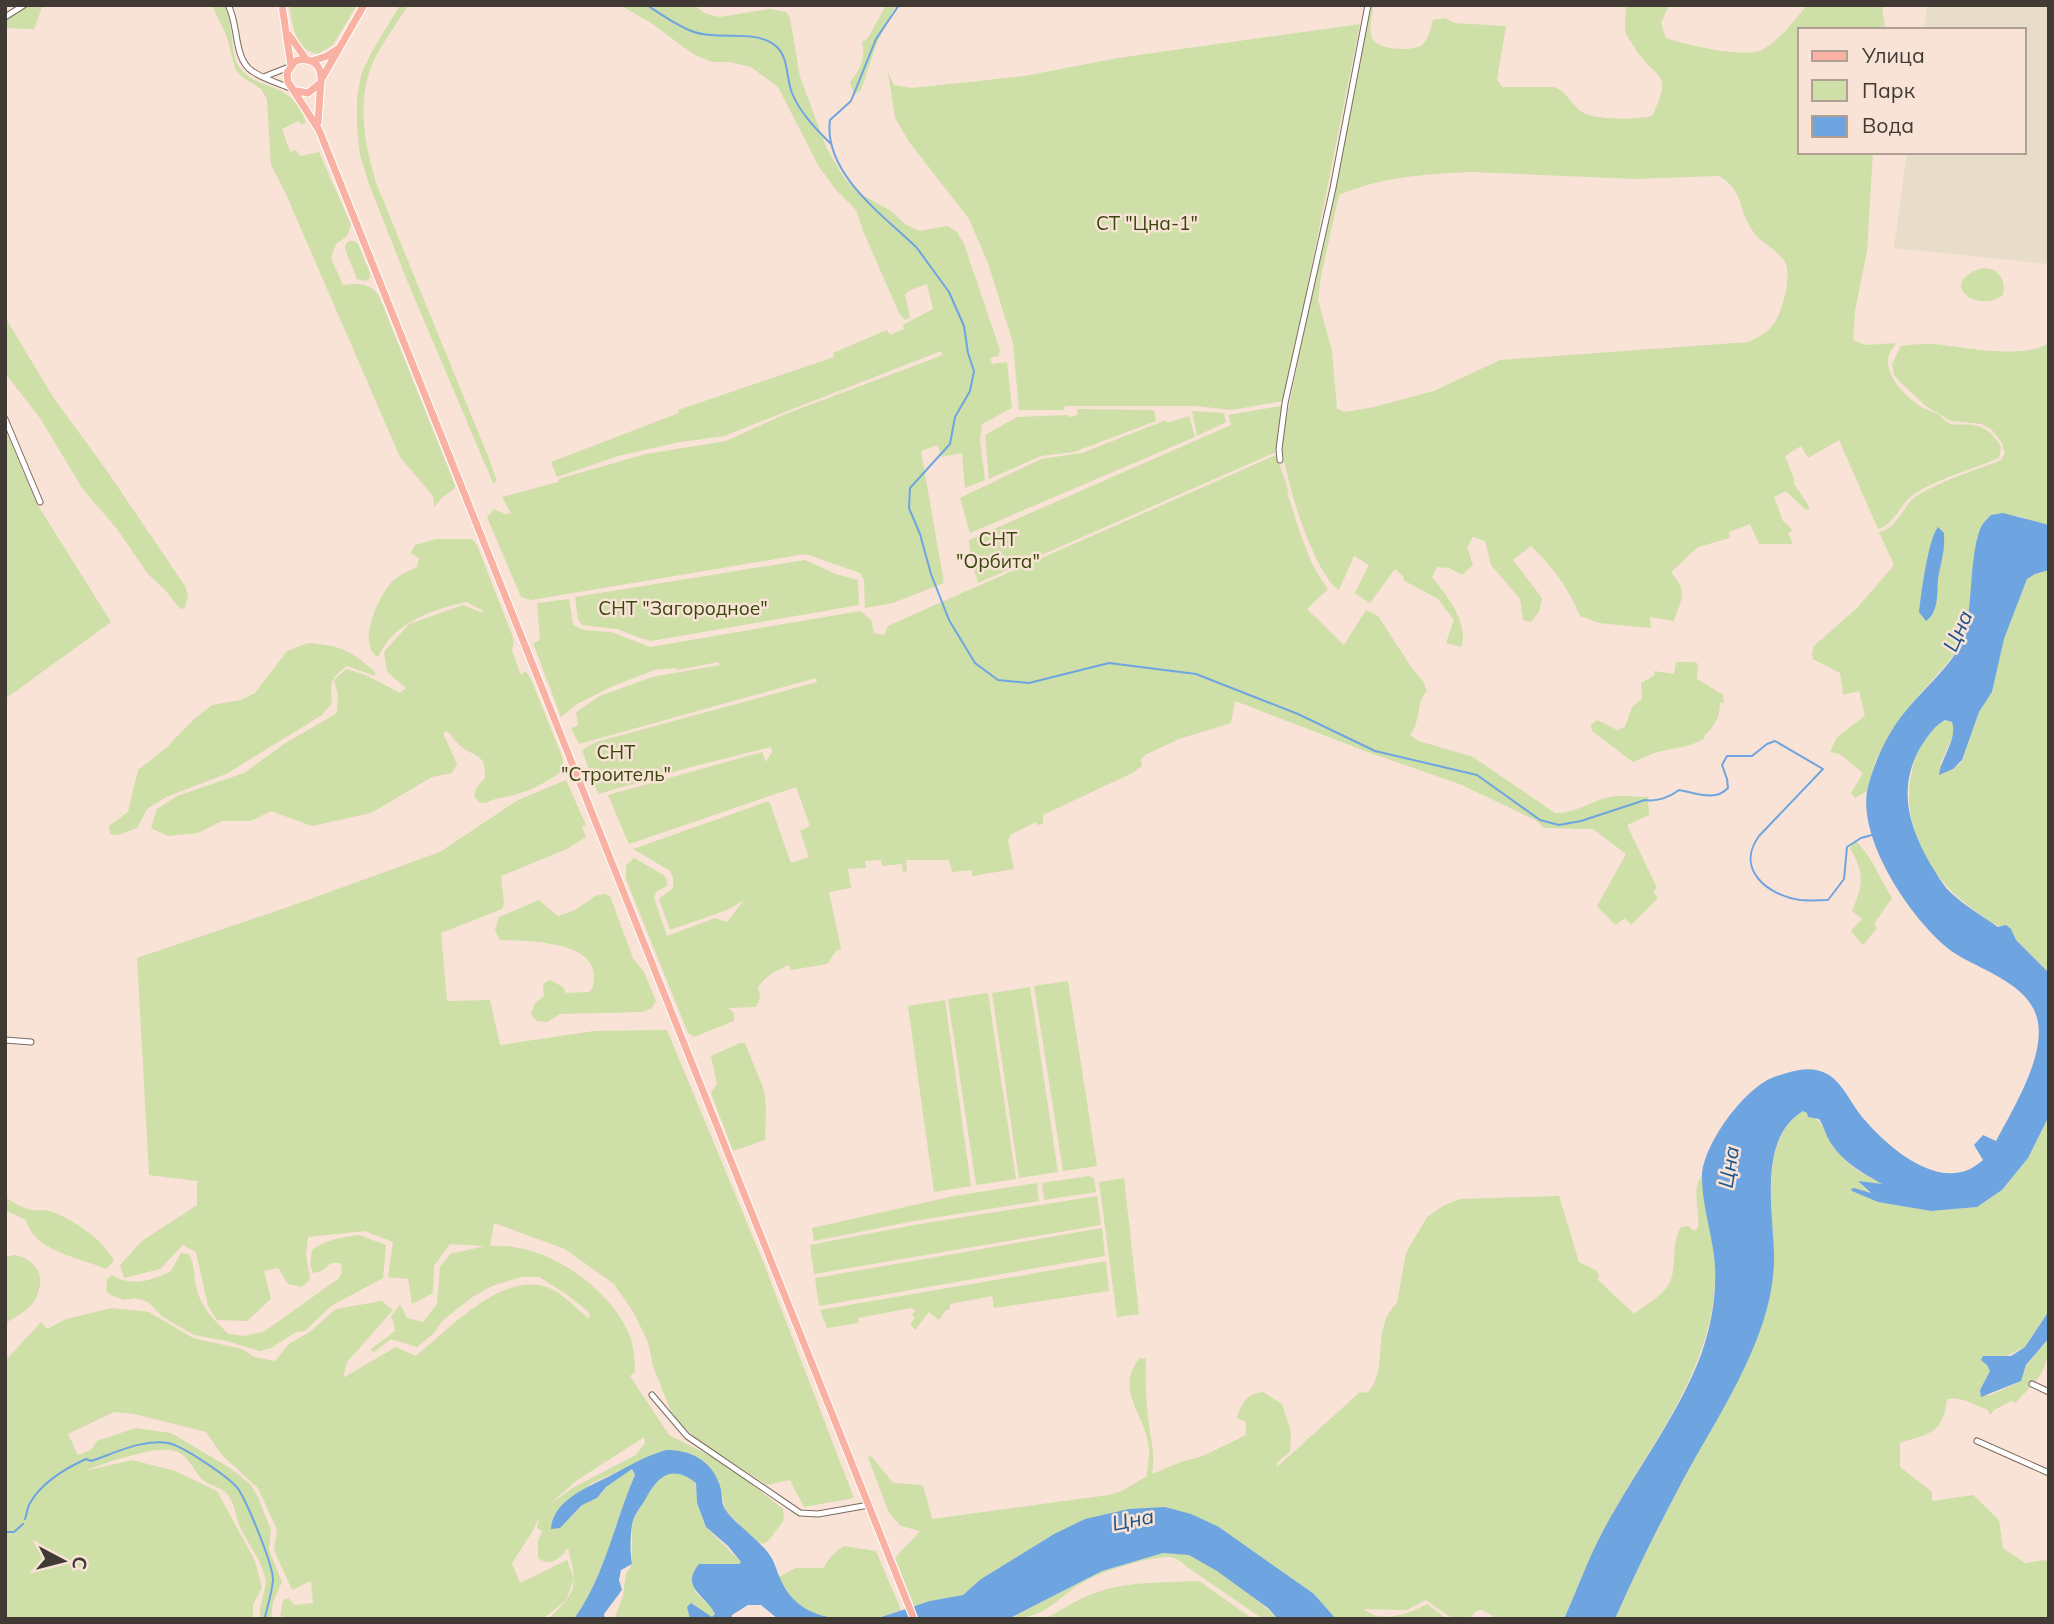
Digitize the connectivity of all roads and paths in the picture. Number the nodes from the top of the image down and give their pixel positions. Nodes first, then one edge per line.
1 (24, 5) edge
2 (228, 5) edge
3 (282, 5) edge
4 (364, 5) edge
5 (1368, 5) edge
6 (5, 17) edge
7 (287, 27) junction
8 (337, 49) junction
9 (309, 60) junction
10 (290, 66) junction
11 (263, 76) junction
12 (320, 82) junction
13 (296, 91) junction
14 (319, 130) junction
15 (5, 419) edge
16 (12, 436) junction
17 (5, 440) edge
18 (1280, 460) dead end
19 (40, 502) dead end
20 (5, 1040) edge
21 (31, 1042) dead end
22 (2032, 1384) dead end
23 (2049, 1392) edge
24 (652, 1395) dead end
25 (1977, 1441) dead end
26 (2049, 1473) edge
27 (869, 1505) junction
28 (914, 1619) edge

1 - 6 street
2 - 11 street
3 - 7 main road
4 - 8 main road
5 - 18 street
7 - 9 main road
7 - 10 main road
8 - 9 main road
8 - 12 main road
9 - 10 main road
9 - 12 main road
10 - 11 street
10 - 13 main road
11 - 13 street
12 - 13 main road
12 - 14 main road
13 - 14 main road
14 - 27 main road
15 - 16 street
16 - 17 street
16 - 19 street
20 - 21 street
22 - 23 street
24 - 27 street
25 - 26 street
27 - 28 main road

